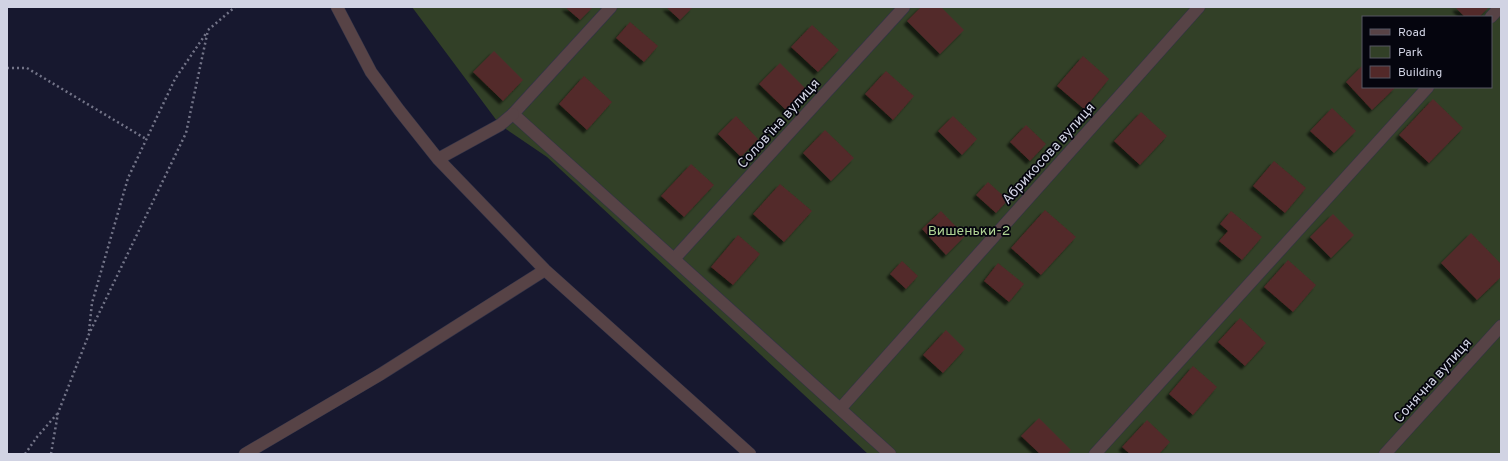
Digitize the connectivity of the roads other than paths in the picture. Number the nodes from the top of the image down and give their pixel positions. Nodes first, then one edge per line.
1 (337, 7) edge
2 (611, 7) edge
3 (904, 7) edge
4 (1198, 7) edge
5 (1500, 7) edge
6 (1492, 16) edge
7 (1427, 88) edge
8 (513, 114) junction
9 (438, 159) junction
10 (674, 259) junction
11 (544, 270) junction
12 (1501, 326) edge
13 (840, 409) junction
14 (245, 454) edge
15 (750, 454) edge
16 (890, 454) edge
17 (1095, 454) edge
18 (1386, 454) edge

1 - 9 street
2 - 8 street
3 - 10 street, Соловʼїна вулиця
4 - 13 street, Абрикосова вулиця
5 - 6 street
7 - 17 street
8 - 9 street
8 - 10 street
9 - 11 street
10 - 13 street
11 - 14 street
11 - 15 street
12 - 18 street, Сонячна вулиця
13 - 16 street

